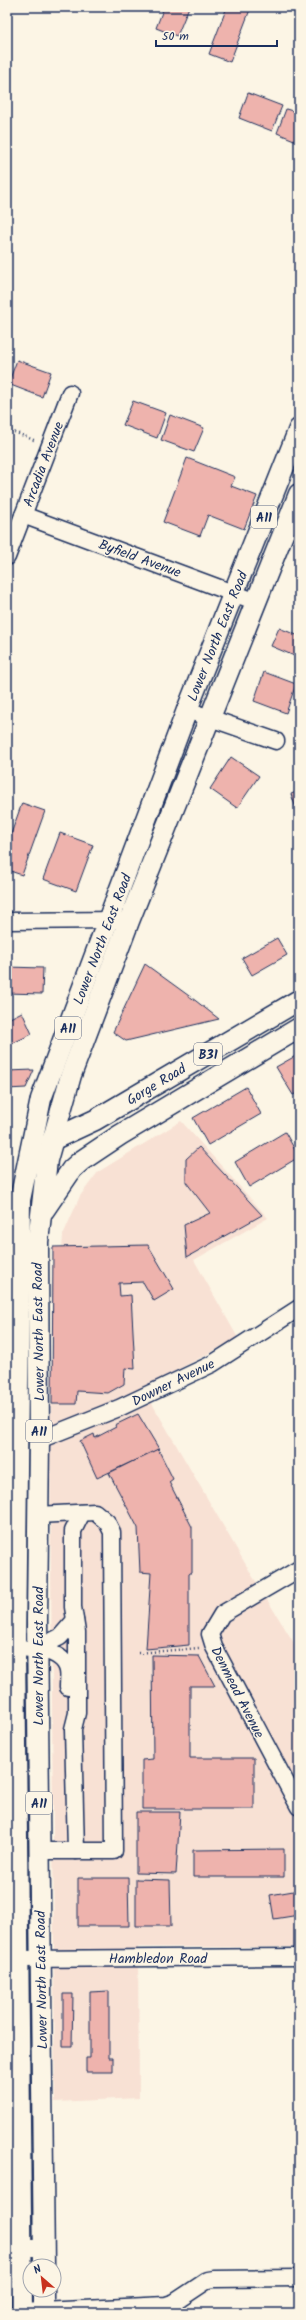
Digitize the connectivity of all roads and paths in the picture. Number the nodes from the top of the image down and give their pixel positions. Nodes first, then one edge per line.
1 (70, 393) dead end
2 (7, 429) edge
3 (297, 438) edge
4 (49, 446) junction
5 (299, 494) edge
6 (23, 515) junction
7 (7, 557) edge
8 (234, 593) junction
9 (257, 602) junction
10 (187, 710) junction
11 (211, 719) junction
12 (276, 741) dead end
13 (119, 920) junction
14 (7, 921) edge
15 (299, 1000) edge
16 (299, 1028) edge
17 (120, 1135) junction
18 (32, 1138) junction
19 (52, 1140) junction
20 (41, 1214) junction
21 (299, 1308) edge
22 (39, 1440) junction
23 (88, 1512) junction
24 (38, 1515) junction
25 (299, 1569) edge
26 (75, 1620) junction
27 (214, 1647) junction
28 (11, 1648) edge
29 (38, 1648) junction
30 (138, 1653) dead end
31 (73, 1729) junction
32 (299, 1807) edge
33 (40, 1851) junction
34 (76, 1851) junction
35 (299, 1957) edge
36 (40, 1958) junction
37 (18, 1959) junction
38 (14, 2248) edge
39 (44, 2257) edge
40 (299, 2278) edge
41 (44, 2298) edge
42 (22, 2312) edge
43 (44, 2312) edge

1 - 4 street, Arcadia Avenue
2 - 4 path
3 - 8 main road, Lower North East Road / A11
4 - 6 street, Arcadia Avenue
5 - 9 main road, Lower North East Road / A11
6 - 7 street, Arcadia Avenue
6 - 8 street, Byfield Avenue
8 - 9 street, Byfield Avenue
8 - 10 main road, Lower North East Road / A11
9 - 11 main road, Lower North East Road / A11
10 - 11 street
10 - 13 main road, Lower North East Road / A11
11 - 12 street
11 - 13 main road, Lower North East Road / A11
13 - 14 street
13 - 18 main road, Lower North East Road / A11
13 - 19 main road, Lower North East Road / A11
15 - 19 main road, Gorge Road / B31
16 - 17 main road, Gorge Road / B31
17 - 19 main road, Gorge Road / B31
17 - 20 main road, Gorge Road / B31
18 - 19 main road, Gorge Road / B31
18 - 28 main road, Lower North East Road / A11
19 - 20 main road, Lower North East Road / A11
20 - 22 main road, Lower North East Road / A11
21 - 22 street, Downer Avenue
22 - 24 main road, Lower North East Road / A11
23 - 24 street
23 - 26 street
23 - 34 street
24 - 29 main road, Lower North East Road / A11
25 - 27 street, Denmead Avenue
26 - 29 street
26 - 31 street
27 - 30 path
27 - 32 street, Denmead Avenue
28 - 29 street
28 - 37 main road, Lower North East Road / A11
29 - 31 street
29 - 33 main road, Lower North East Road / A11
31 - 34 street
33 - 34 street
33 - 36 main road, Lower North East Road / A11
35 - 36 street, Hambledon Road
36 - 37 street, Hambledon Road
36 - 39 main road, Lower North East Road / A11
37 - 38 main road, Lower North East Road / A11
38 - 39 street
38 - 42 main road, Lower North East Road / A11
40 - 43 street
41 - 43 main road
42 - 43 street

